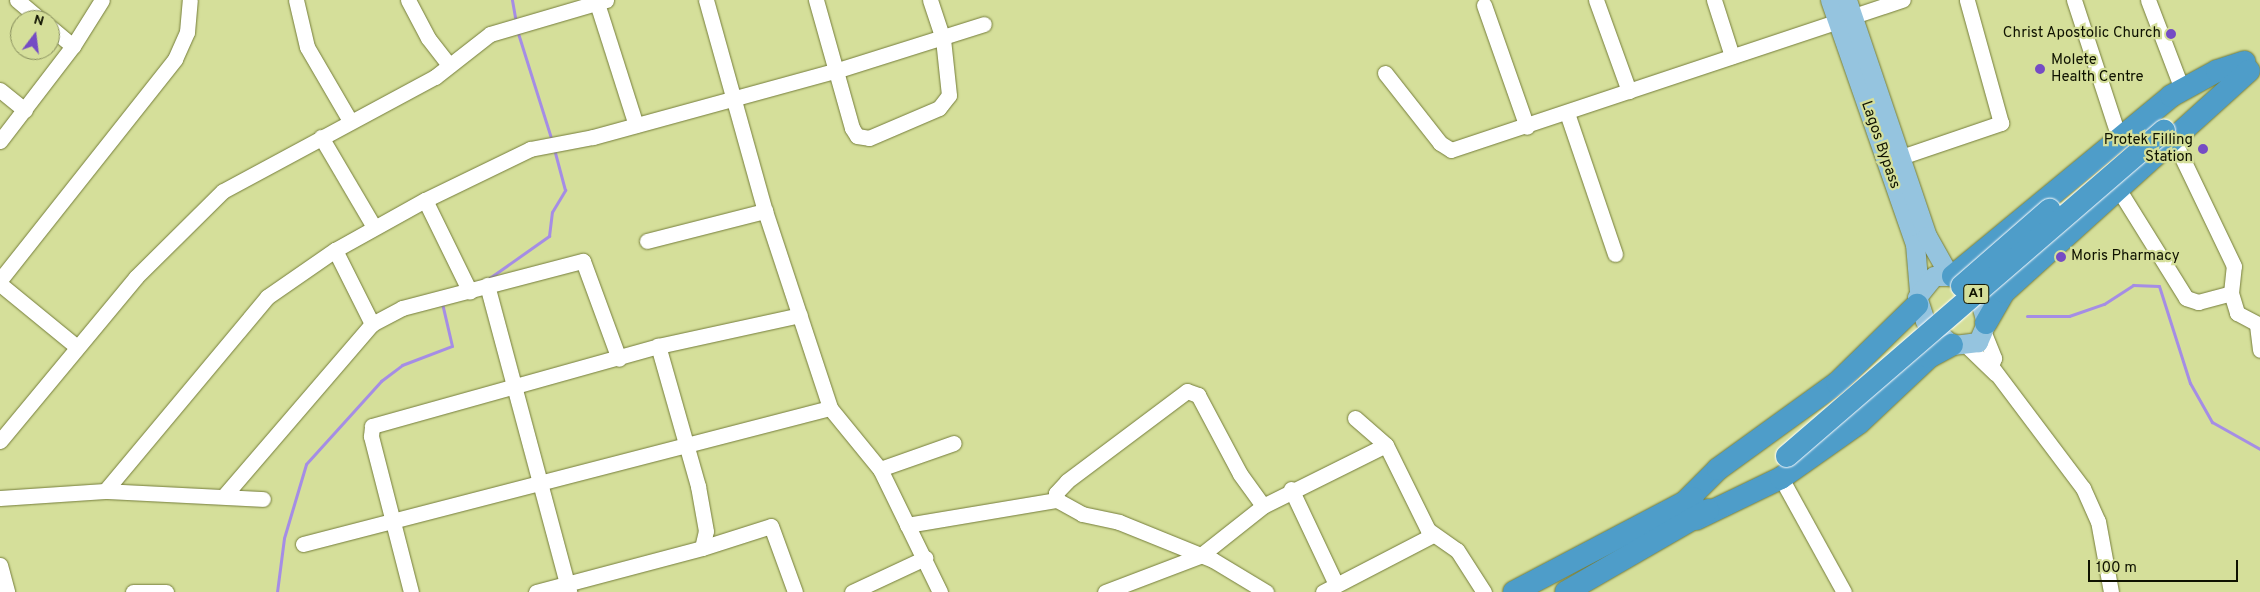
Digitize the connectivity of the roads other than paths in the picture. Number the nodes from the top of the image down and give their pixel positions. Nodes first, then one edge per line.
1 (17, 0) edge
2 (102, 0) edge
3 (190, 0) edge
4 (296, 0) edge
5 (408, 0) edge
6 (706, 0) edge
7 (816, 0) edge
8 (930, 0) edge
9 (1596, 0) edge
10 (1714, 0) edge
11 (1830, 0) edge
12 (1903, 0) edge
13 (1967, 0) edge
14 (2074, 0) edge
15 (2148, 0) edge
16 (599, 1) edge
17 (1484, 6) dead end
18 (29, 10) edge
19 (1846, 13) edge
20 (984, 24) dead end
21 (60, 35) edge
22 (943, 39) junction
23 (73, 46) junction
24 (1732, 56) junction
25 (2254, 64) edge
26 (448, 65) junction
27 (835, 71) junction
28 (1385, 73) dead end
29 (2182, 89) junction
30 (0, 90) edge
31 (1629, 91) junction
32 (734, 97) junction
33 (25, 110) junction
34 (1567, 113) junction
35 (350, 122) junction
36 (636, 125) junction
37 (1527, 128) junction
38 (2167, 135) junction
39 (321, 137) junction
40 (2119, 138) junction
41 (0, 141) edge
42 (1901, 157) junction
43 (2122, 195) junction
44 (425, 200) junction
45 (764, 211) junction
46 (374, 227) junction
47 (2067, 235) junction
48 (647, 241) dead end
49 (335, 250) junction
50 (1615, 254) dead end
51 (1950, 275) junction
52 (0, 280) edge
53 (0, 284) edge
54 (488, 286) junction
55 (470, 292) junction
56 (2231, 293) junction
57 (1918, 298) junction
58 (800, 315) junction
59 (372, 324) junction
60 (2258, 325) edge
61 (1985, 328) junction
62 (658, 346) junction
63 (1959, 346) junction
64 (77, 347) junction
65 (2260, 350) edge
66 (619, 359) junction
67 (1991, 366) junction
68 (516, 386) junction
69 (2008, 386) junction
70 (830, 408) junction
71 (1355, 418) dead end
72 (0, 441) edge
73 (954, 443) dead end
74 (1386, 445) junction
75 (687, 446) junction
76 (880, 469) junction
77 (1781, 478) junction
78 (541, 485) junction
79 (1291, 489) junction
80 (105, 490) junction
81 (224, 496) junction
82 (0, 498) edge
83 (263, 499) dead end
84 (1057, 500) junction
85 (1264, 506) junction
86 (1689, 512) junction
87 (396, 521) junction
88 (907, 525) junction
89 (1432, 535) junction
90 (303, 544) dead end
91 (702, 548) junction
92 (1200, 556) junction
93 (925, 558) junction
94 (0, 565) edge
95 (1336, 584) junction
96 (568, 588) edge
97 (1260, 588) edge
98 (6, 592) edge
99 (133, 592) edge
100 (166, 592) edge
101 (411, 592) edge
102 (536, 592) edge
103 (795, 592) edge
104 (852, 592) edge
105 (940, 592) edge
106 (1105, 592) edge
107 (1240, 592) edge
108 (1323, 592) edge
109 (1484, 592) edge
110 (1514, 592) edge
111 (1566, 592) edge
112 (1844, 592) edge
113 (2111, 592) edge

1 - 18 street
2 - 23 street
3 - 52 street
4 - 35 street
5 - 26 street
6 - 32 street
7 - 27 street
8 - 22 street
9 - 31 street
10 - 24 street
11 - 19 main road, Lagos Bypass
12 - 19 street
13 - 42 street
14 - 40 street
15 - 29 street
16 - 26 street
16 - 36 street
17 - 37 street
19 - 24 street
19 - 42 main road, Lagos Bypass
19 - 57 main road, Lagos Bypass
20 - 22 street
21 - 23 street
22 - 27 street
22 - 27 street
23 - 33 street
24 - 31 street
25 - 29 highway
25 - 38 highway, A1
26 - 35 street
27 - 32 street
28 - 37 street
29 - 40 highway
30 - 33 street
31 - 34 street
32 - 36 street
32 - 45 street
33 - 41 street
34 - 37 street
34 - 50 street
35 - 39 street
36 - 44 street
38 - 43 street
38 - 47 highway
38 - 56 street
38 - 86 highway, A1, bridge
39 - 46 street
39 - 64 street
40 - 51 highway
42 - 51 main road, Lagos Bypass
43 - 47 street
43 - 56 street
44 - 46 street
44 - 55 street
45 - 48 street
45 - 58 street
46 - 49 street
47 - 61 highway
47 - 67 street
49 - 59 street
49 - 80 street
51 - 57 main road
51 - 61 main road
53 - 64 street
54 - 55 street
54 - 66 street
54 - 68 street
55 - 59 street
56 - 60 street
57 - 63 main road
57 - 86 highway
58 - 62 street
58 - 70 street
59 - 81 street
60 - 65 street
61 - 63 main road
61 - 67 street
62 - 66 street
62 - 75 street
63 - 69 street
63 - 77 highway
64 - 72 street
66 - 68 street
67 - 69 street
68 - 78 street
68 - 87 street
69 - 113 street
70 - 75 street
70 - 76 street
71 - 74 street
73 - 76 street
74 - 79 street
74 - 89 street
75 - 78 street
75 - 91 street
76 - 88 street
77 - 86 highway
77 - 112 street
78 - 87 street
78 - 96 street
79 - 85 street
79 - 95 street
80 - 81 street
80 - 82 street
81 - 83 street
84 - 85 street
84 - 88 street
84 - 92 street
85 - 92 street
86 - 110 highway, A1
86 - 111 highway, A1
87 - 90 street
87 - 101 street
88 - 93 street
89 - 95 street
89 - 109 street
91 - 96 street
91 - 103 street
92 - 97 street
92 - 106 street
93 - 104 street
93 - 105 street
94 - 98 street
95 - 108 street
96 - 102 street
97 - 107 street
99 - 100 street

